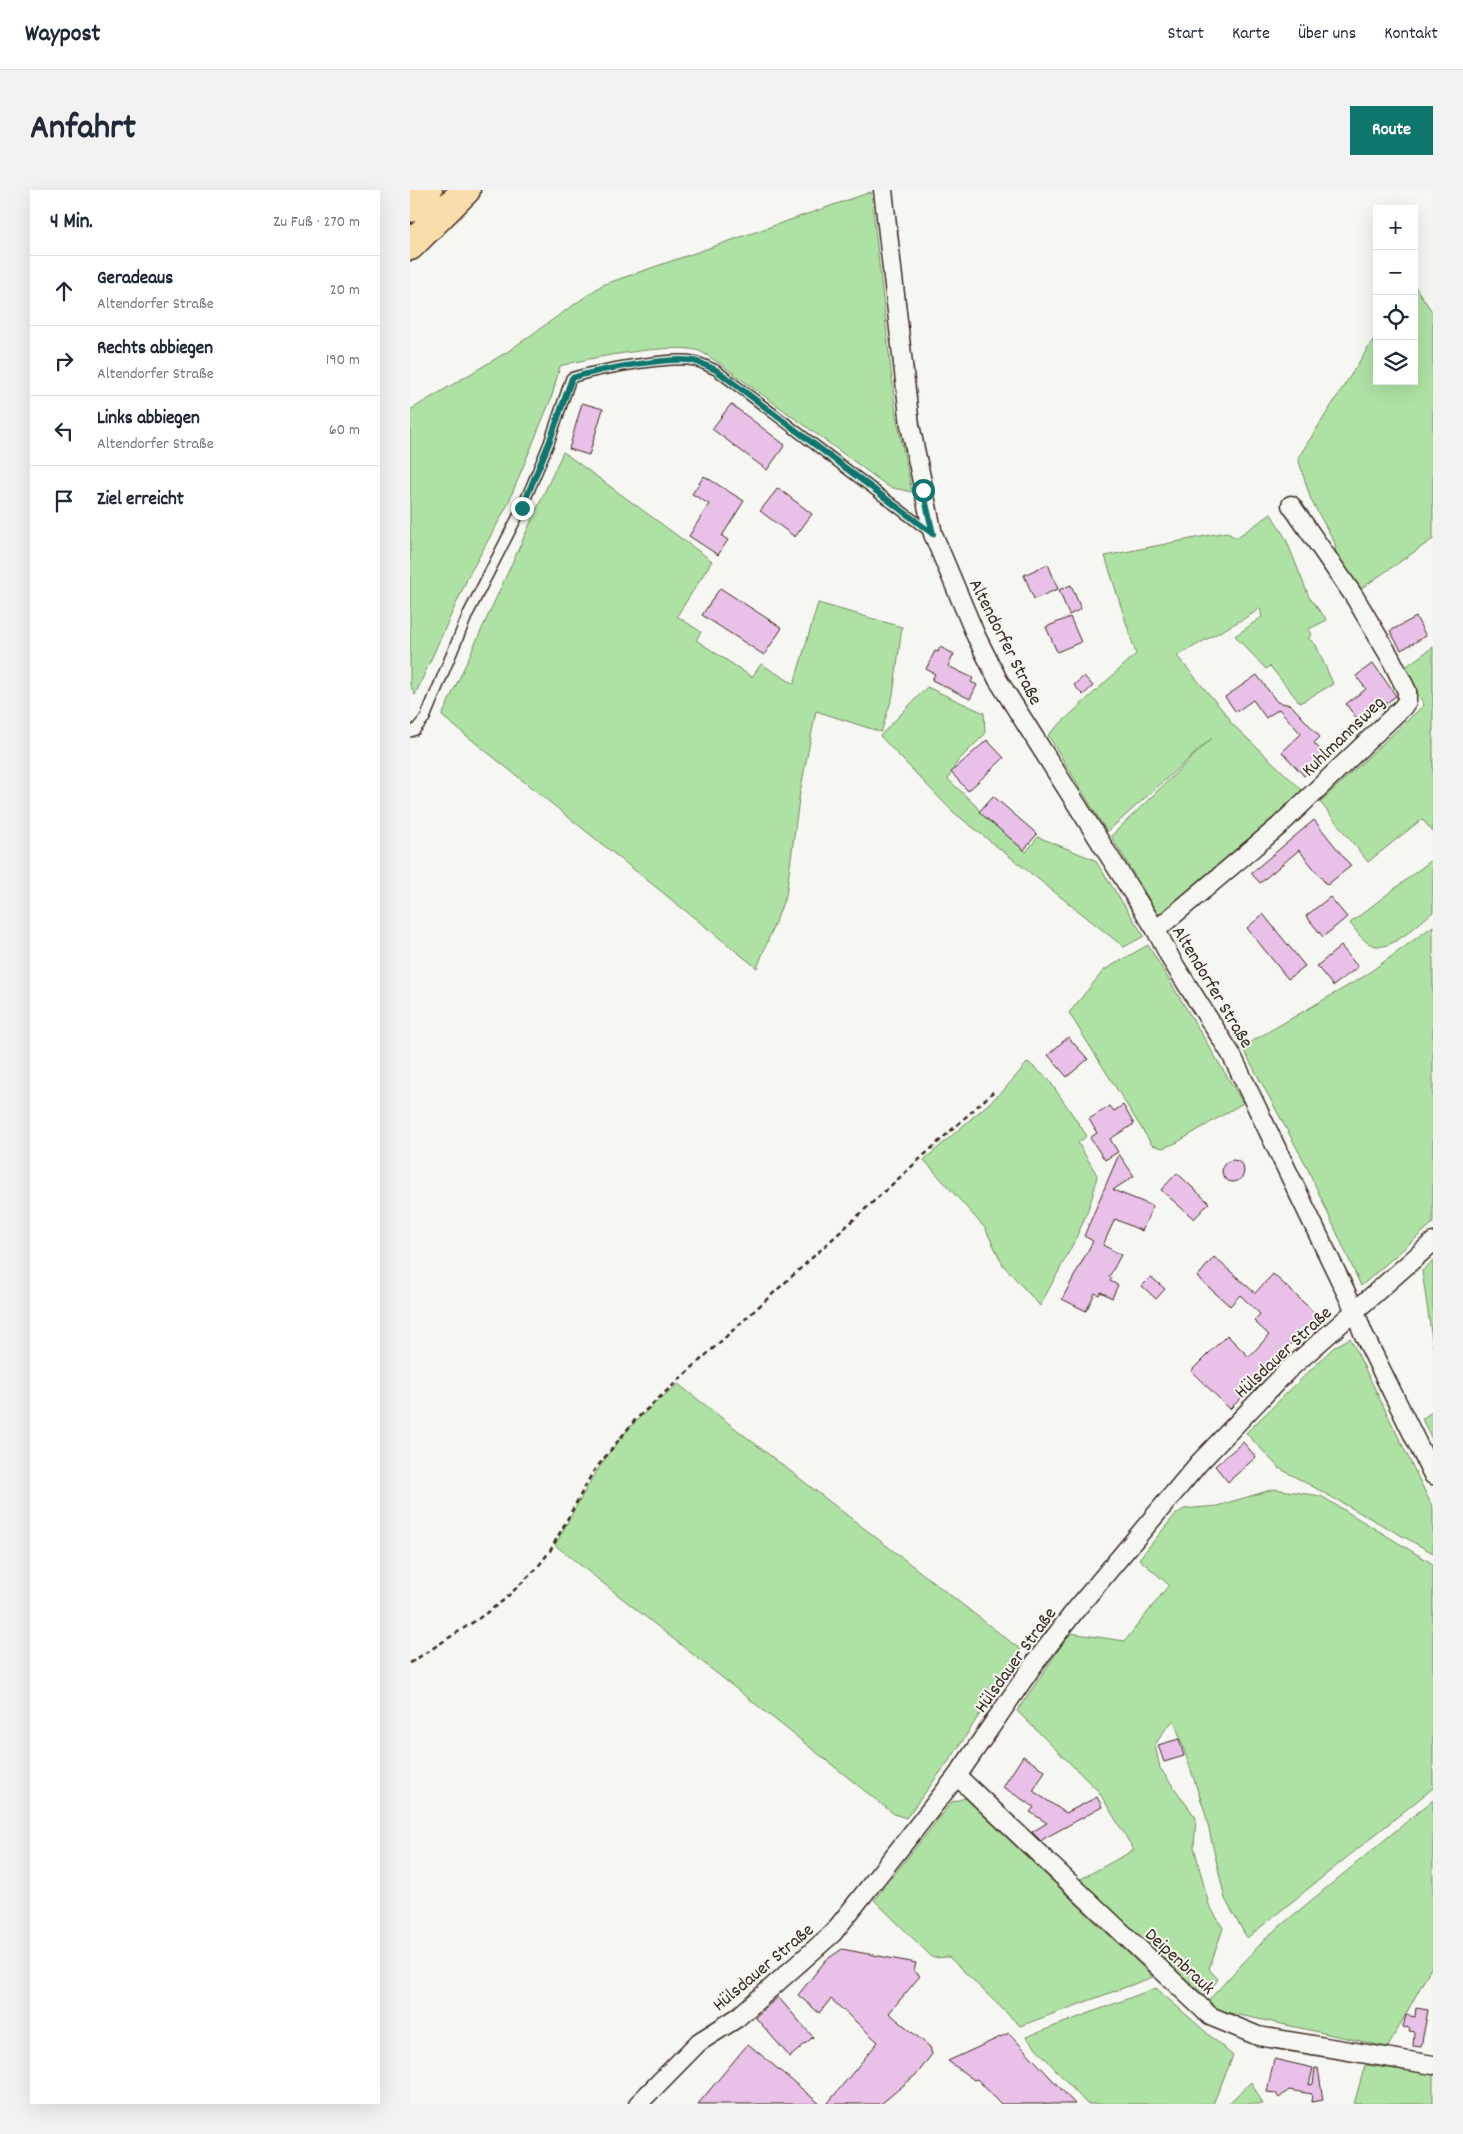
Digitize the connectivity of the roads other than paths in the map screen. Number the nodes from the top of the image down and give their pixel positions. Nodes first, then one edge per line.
1 (428, 190) edge
2 (466, 190) edge
3 (883, 190) edge
4 (410, 208) edge
5 (410, 246) edge
6 (1291, 505) dead end
7 (933, 534) junction
8 (410, 732) edge
9 (1156, 930) junction
10 (1433, 1242) edge
11 (1356, 1311) junction
12 (1433, 1476) edge
13 (957, 1776) junction
14 (1433, 2065) edge
15 (638, 2104) edge

1 - 4 highway
2 - 5 highway
3 - 7 street, Altendorfer Straße
6 - 9 street, Kuhlmannsweg
7 - 8 lane
7 - 9 street, Altendorfer Straße
9 - 11 street, Altendorfer Straße
10 - 11 street, Hülsdauer Straße
11 - 12 street, Altendorfer Straße
11 - 13 street, Hülsdauer Straße
13 - 14 street, Deipenbrauk
13 - 15 street, Hülsdauer Straße

